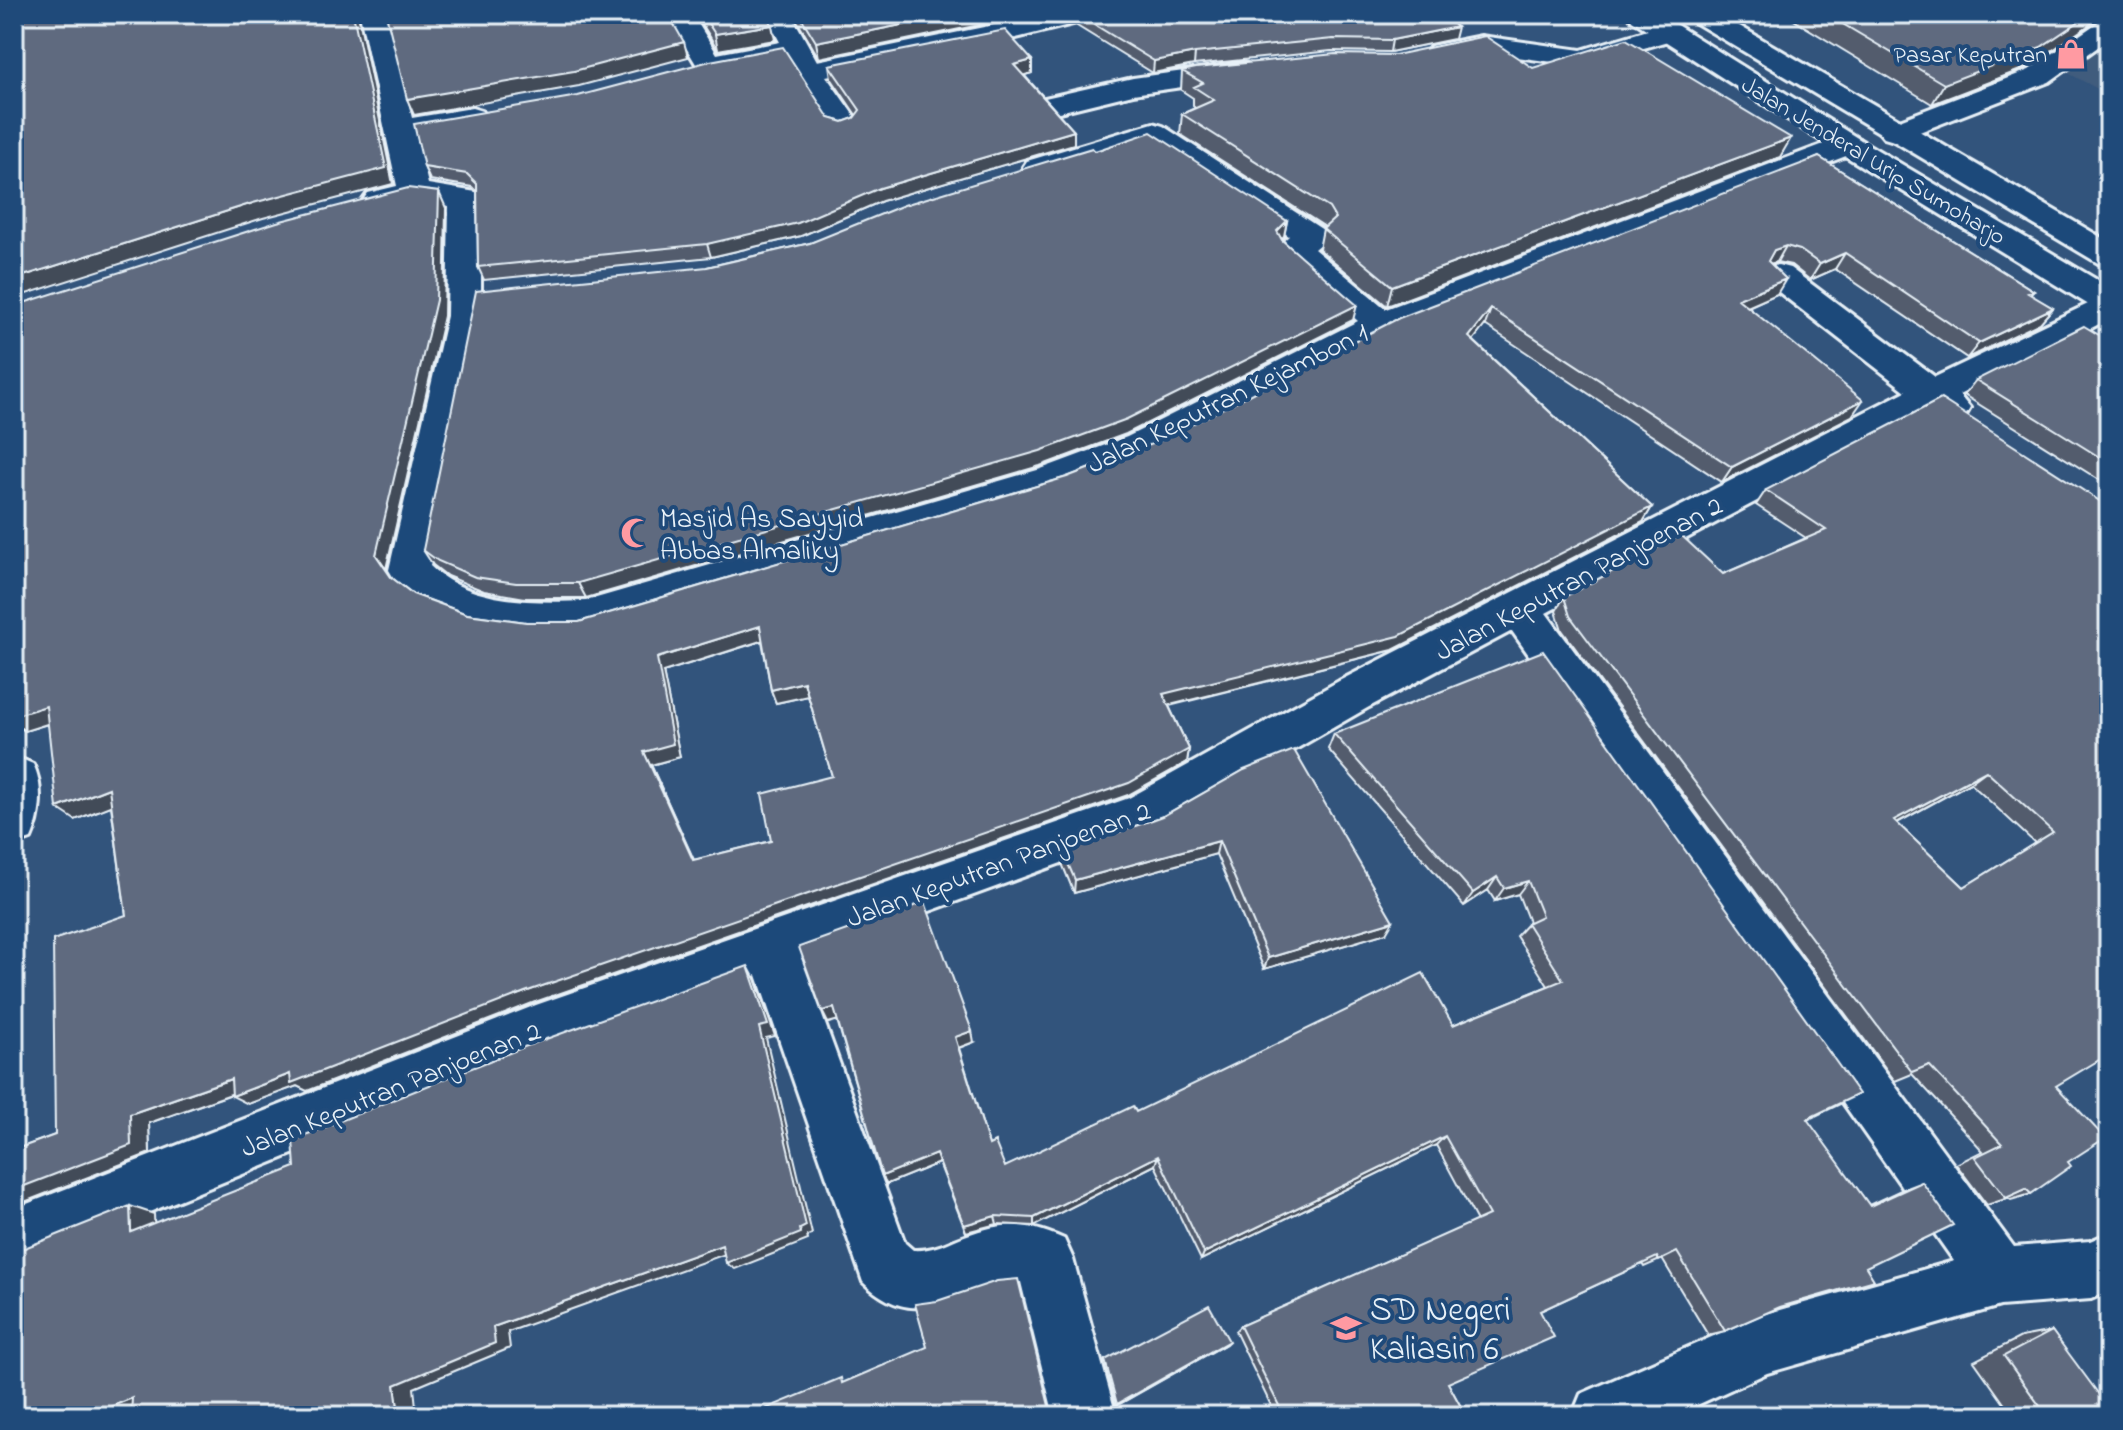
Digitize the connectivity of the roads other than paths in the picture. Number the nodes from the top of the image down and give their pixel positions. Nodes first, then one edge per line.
1 (373, 14) edge
2 (679, 14) edge
3 (778, 14) edge
4 (1080, 14) edge
5 (1641, 14) edge
6 (1700, 14) edge
7 (2109, 27) edge
8 (1668, 32) junction
9 (1419, 57) edge
10 (802, 59) junction
11 (709, 63) junction
12 (1266, 68) edge
13 (681, 71) edge
14 (1055, 104) dead end
15 (491, 113) edge
16 (844, 123) edge
17 (400, 129) junction
18 (1894, 132) junction
19 (1848, 145) junction
20 (1016, 174) edge
21 (414, 191) junction
22 (344, 209) edge
23 (2109, 256) edge
24 (1778, 275) edge
25 (2109, 304) edge
26 (1381, 323) junction
27 (1931, 394) junction
28 (1981, 426) edge
29 (1519, 608) junction
30 (14, 776) edge
31 (14, 824) edge
32 (772, 946) junction
33 (14, 1238) edge
34 (2109, 1262) edge
35 (2000, 1277) junction
36 (1085, 1416) edge
37 (1603, 1416) edge

1 - 17 street
2 - 11 street
3 - 10 street
4 - 10 street
5 - 8 street, Jalan Jenderal Urip Sumoharjo
6 - 18 street, Jalan Jenderal Urip Sumoharjo
7 - 18 street
8 - 9 street
8 - 19 street, Jalan Jenderal Urip Sumoharjo
10 - 11 street
10 - 16 street
11 - 13 street
12 - 14 street
15 - 17 street
17 - 21 street
18 - 23 street, Jalan Jenderal Urip Sumoharjo
19 - 25 street, Jalan Jenderal Urip Sumoharjo
19 - 26 street, Jalan Keputran Kejambon 1
20 - 26 street
21 - 22 street
21 - 26 street, Jalan Keputran Kejambon 1
24 - 27 street
25 - 27 street, Jalan Keputran Panjoenan 2
27 - 28 street
27 - 29 street, Jalan Keputran Panjoenan 2
29 - 32 street, Jalan Keputran Panjoenan 2
29 - 35 street
30 - 31 street
32 - 33 street, Jalan Keputran Panjoenan 2
32 - 36 street
34 - 35 street
35 - 37 street

